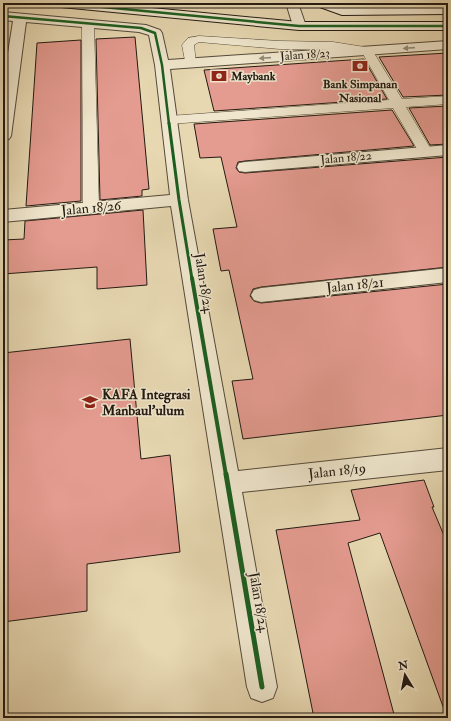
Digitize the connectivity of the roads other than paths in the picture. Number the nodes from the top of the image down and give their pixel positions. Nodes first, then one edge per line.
1 (61, 3) edge
2 (223, 3) edge
3 (321, 3) edge
4 (247, 7) dead end
5 (290, 8) edge
6 (448, 10) edge
7 (348, 11) junction
8 (12, 17) edge
9 (88, 24) junction
10 (299, 26) junction
11 (448, 26) edge
12 (448, 45) edge
13 (363, 51) junction
14 (190, 63) junction
15 (162, 65) junction
16 (448, 100) edge
17 (397, 104) junction
18 (5, 116) edge
19 (169, 120) junction
20 (3, 136) edge
21 (448, 150) edge
22 (425, 152) junction
23 (245, 167) dead end
24 (179, 200) junction
25 (91, 208) junction
26 (3, 216) edge
27 (448, 274) edge
28 (261, 295) dead end
29 (448, 459) edge
30 (226, 483) junction
31 (262, 687) dead end

1 - 10 street
2 - 4 street
3 - 7 street
5 - 7 street
5 - 10 street
6 - 7 street
8 - 9 street, Jalan 18/24
8 - 18 street
9 - 15 street, Jalan 18/24
9 - 25 lane
10 - 11 street
12 -> 13 street, Jalan 18/23
13 -> 14 street, Jalan 18/23
13 - 14 lane
13 - 17 lane
14 - 15 street, Jalan 18/23
15 - 19 street, Jalan 18/24
16 - 17 lane
17 - 19 lane
17 - 22 lane
18 - 20 street
19 - 24 street, Jalan 18/24
21 - 22 street, Jalan 18/22
22 - 23 street, Jalan 18/22
24 - 25 street, Jalan 18/26
24 - 30 street, Jalan 18/24
25 - 26 street, Jalan 18/26
27 - 28 street, Jalan 18/21
29 - 30 street, Jalan 18/19
30 - 31 street, Jalan 18/24

